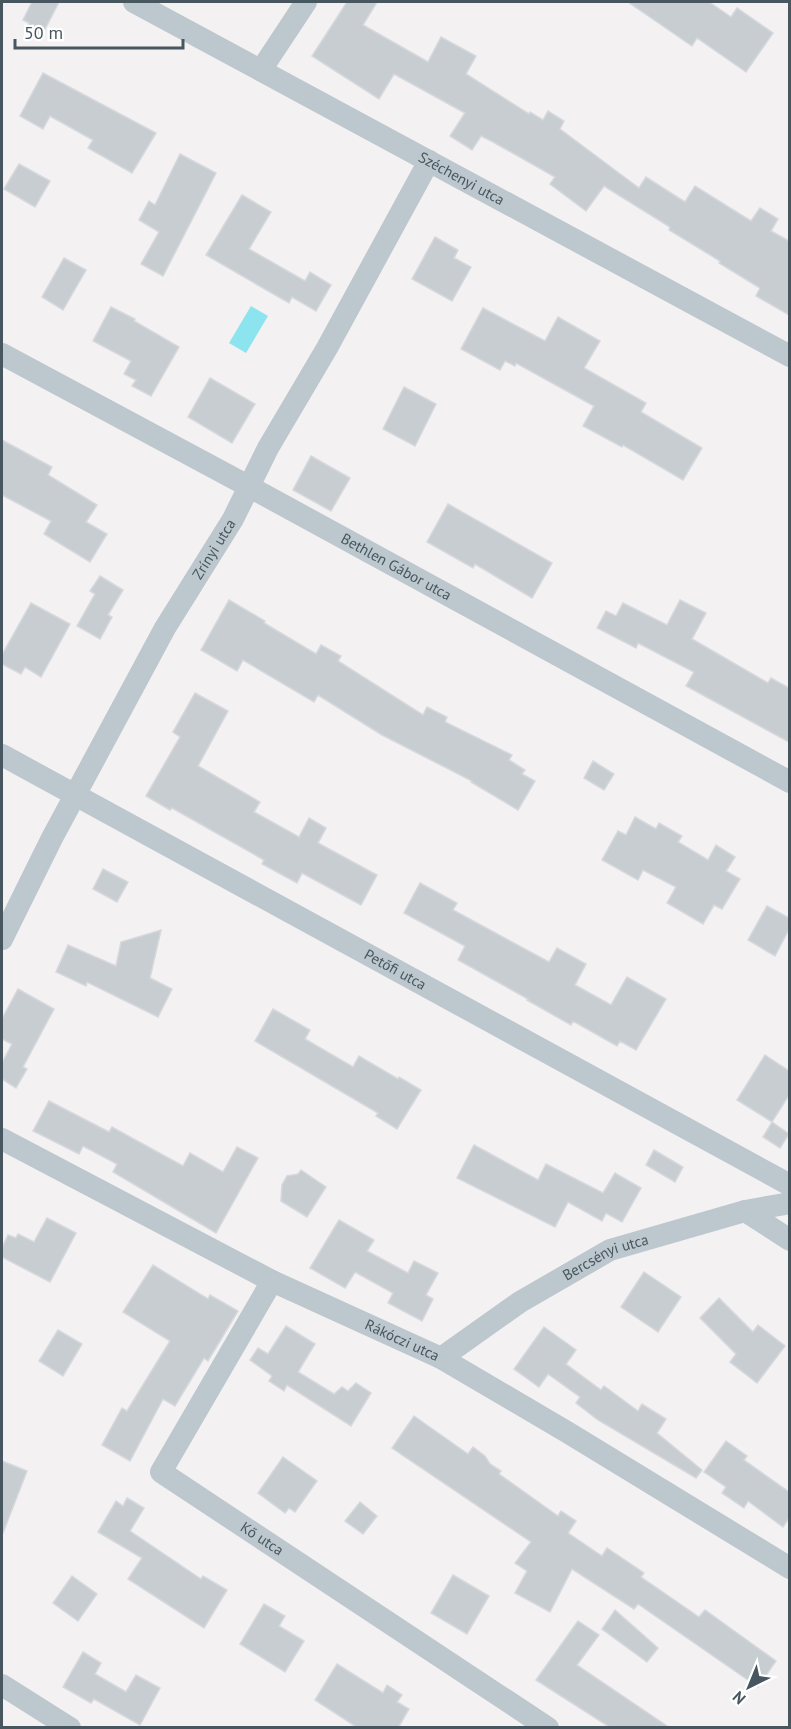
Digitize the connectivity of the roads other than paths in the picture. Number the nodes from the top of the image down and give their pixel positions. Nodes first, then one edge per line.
1 (134, 2) edge
2 (306, 2) edge
3 (261, 70) junction
4 (429, 161) junction
5 (2, 354) edge
6 (789, 356) edge
7 (248, 486) junction
8 (2, 755) edge
9 (789, 782) edge
10 (75, 796) junction
11 (2, 939) edge
12 (2, 1139) edge
13 (789, 1185) edge
14 (789, 1203) edge
15 (745, 1211) junction
16 (789, 1240) edge
17 (272, 1281) junction
18 (441, 1358) junction
19 (789, 1568) edge
20 (2, 1686) edge
21 (546, 1727) edge
22 (70, 1728) edge

1 - 3 street, Széchenyi utca
2 - 3 street
3 - 4 street, Széchenyi utca
4 - 6 street, Széchenyi utca
4 - 7 street, Zrínyi utca
5 - 7 street, Bethlen Gábor utca
7 - 9 street, Bethlen Gábor utca
7 - 10 street, Zrínyi utca
8 - 10 street, Petőfi utca
10 - 11 street, Zrínyi utca
10 - 13 street, Petőfi utca
12 - 17 street, Rákóczi utca
14 - 15 street, Bercsényi utca
15 - 16 street
15 - 18 street, Bercsényi utca
17 - 18 street, Rákóczi utca
17 - 21 street, Kő utca
18 - 19 street, Rákóczi utca
20 - 22 street

